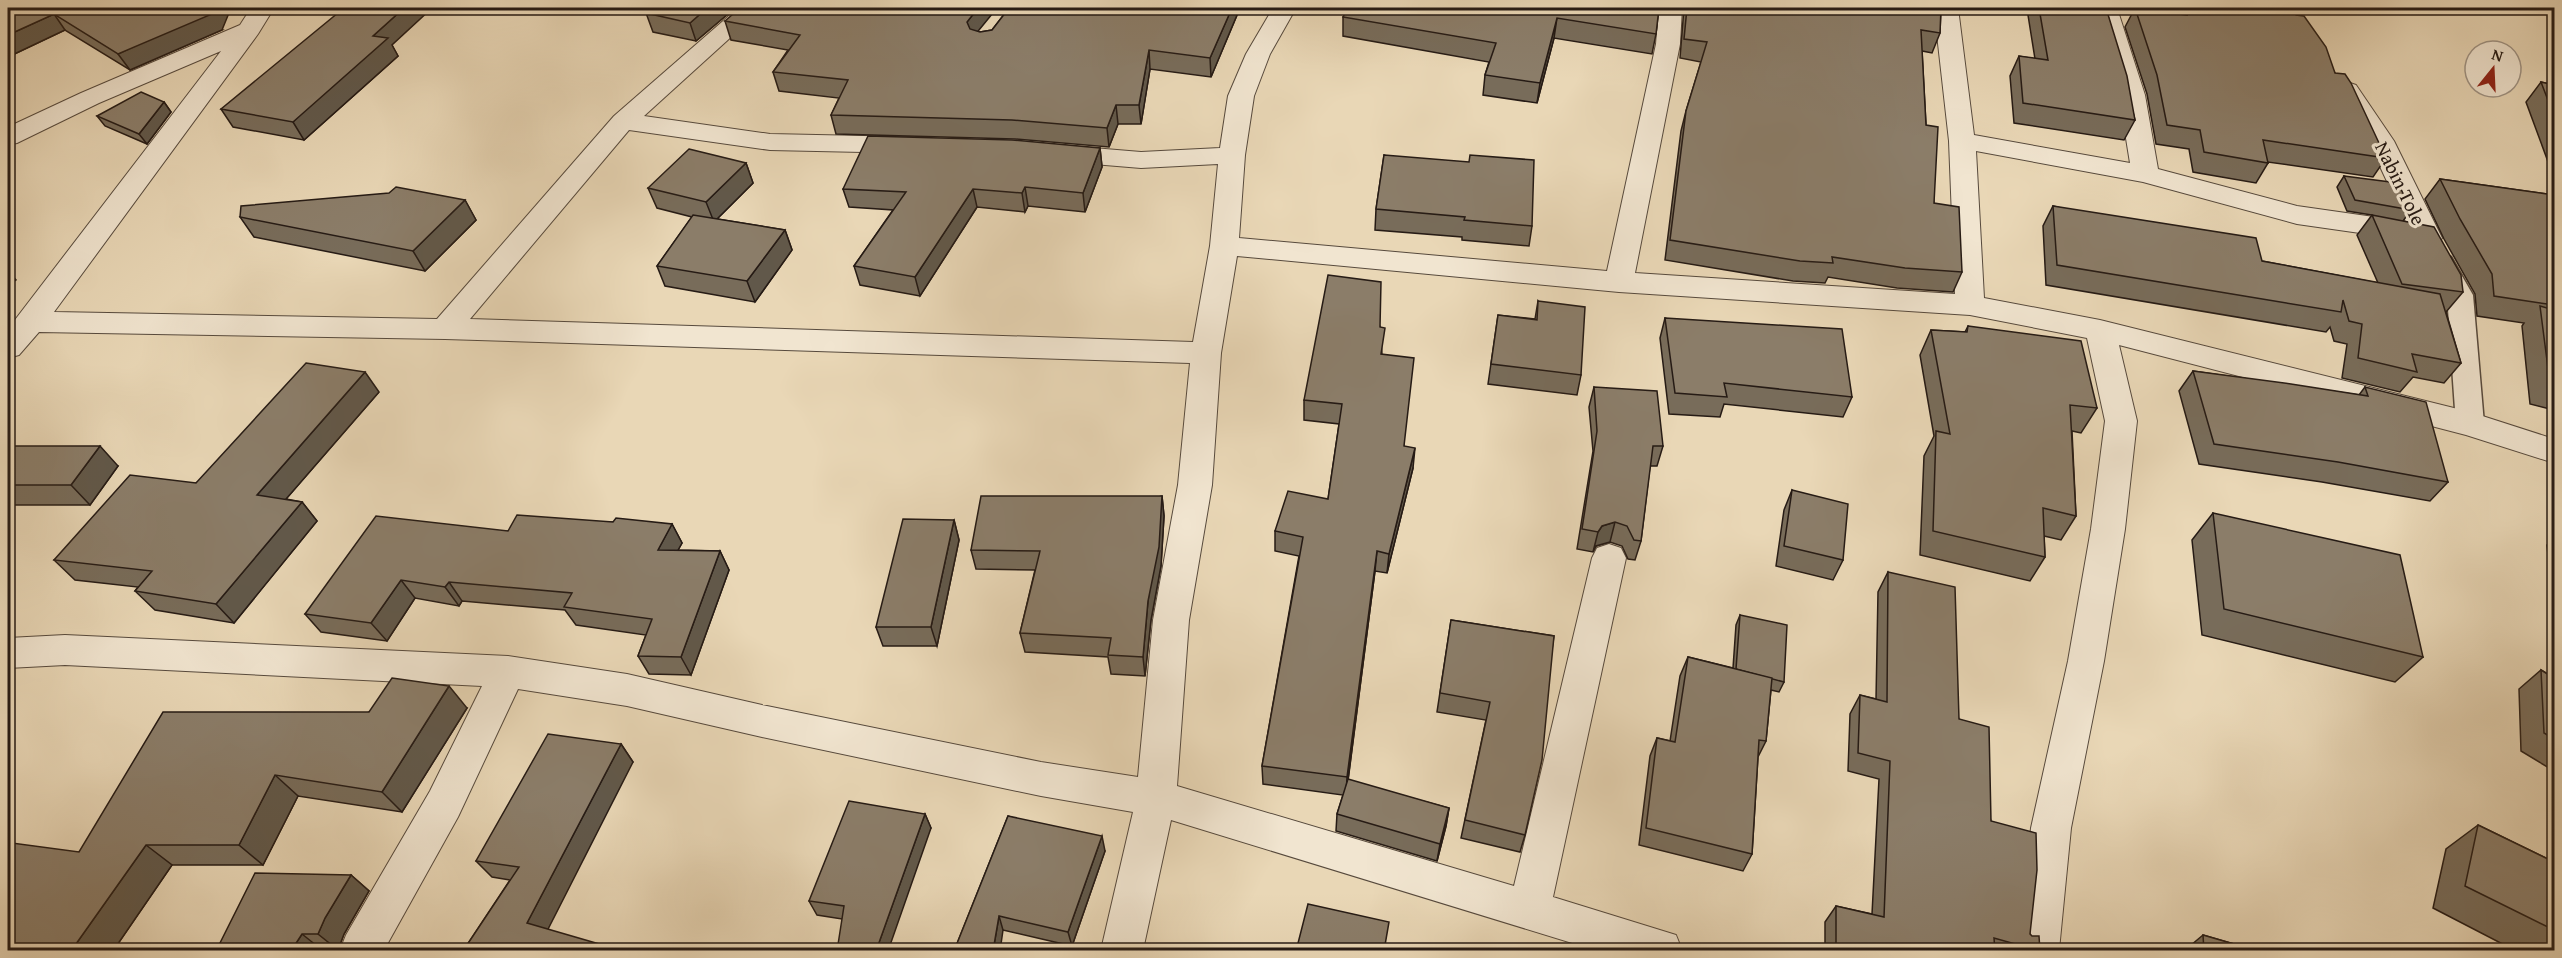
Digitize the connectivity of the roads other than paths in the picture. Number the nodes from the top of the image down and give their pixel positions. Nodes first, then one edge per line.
1 (751, 8) edge
2 (1284, 8) edge
3 (1671, 8) edge
4 (1946, 8) edge
5 (2106, 8) edge
6 (256, 18) edge
7 (2330, 65) edge
8 (623, 121) junction
9 (8, 137) edge
10 (1962, 141) junction
11 (936, 146) edge
12 (1038, 151) edge
13 (1232, 155) junction
14 (2145, 174) junction
15 (2428, 238) junction
16 (1224, 246) junction
17 (1619, 282) junction
18 (1970, 305) junction
19 (31, 322) junction
20 (445, 329) junction
21 (2100, 330) junction
22 (8, 348) edge
23 (1206, 353) junction
24 (2470, 424) junction
25 (2554, 451) edge
26 (1609, 558) dead end
27 (8, 653) edge
28 (508, 672) junction
29 (1155, 798) junction
30 (1529, 911) junction
31 (361, 951) edge
32 (1122, 951) edge
33 (1661, 951) edge
34 (2038, 951) edge

1 - 8 street
2 - 13 street
3 - 17 street
4 - 10 street
5 - 14 street
6 - 9 street
6 - 19 street
7 - 15 street, Nabin Tole
8 - 11 street
8 - 20 street
10 - 14 street, Nabin Tole
10 - 18 street
12 - 13 street
13 - 16 street
14 - 15 street, Nabin Tole
15 - 24 lane
16 - 17 street
16 - 23 street
17 - 18 street
18 - 21 street
19 - 20 street
19 - 22 street
20 - 23 street
21 - 24 street
21 - 34 street
23 - 29 street
24 - 25 street
26 - 30 street
27 - 28 street
28 - 29 street
28 - 31 street
29 - 30 street
29 - 32 street
30 - 33 street

